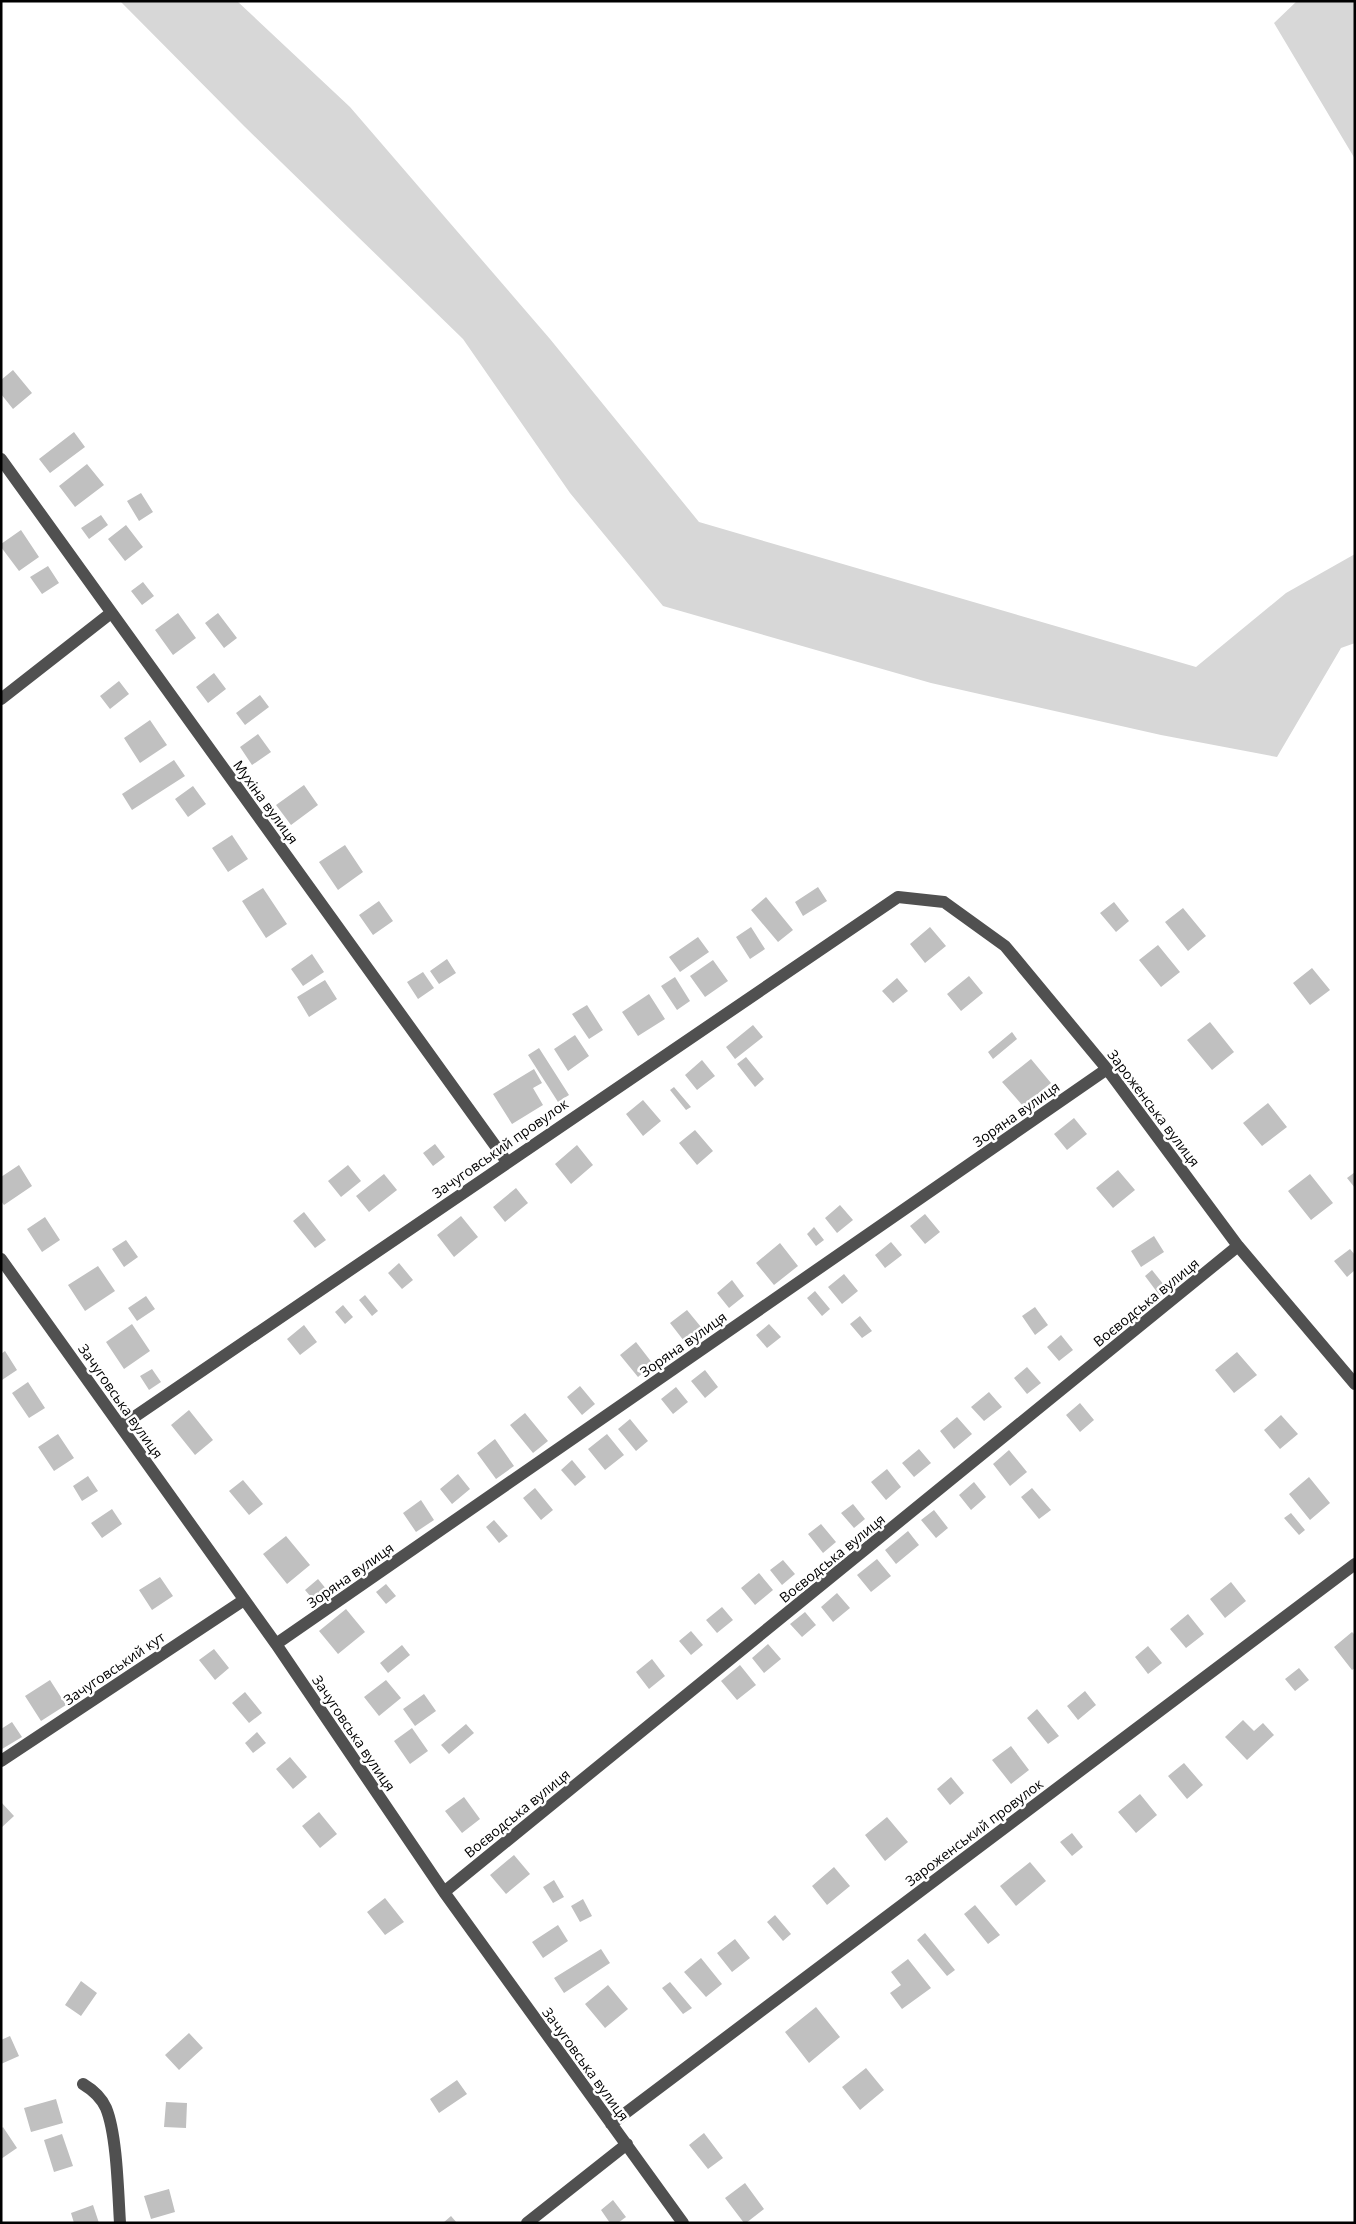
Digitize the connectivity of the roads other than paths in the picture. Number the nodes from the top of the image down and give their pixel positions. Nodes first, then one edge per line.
1 (1, 459) edge
2 (111, 614) junction
3 (1, 699) edge
4 (898, 897) joint
5 (1107, 1069) junction
6 (507, 1162) junction
7 (1238, 1246) junction
8 (1, 1259) edge
9 (1355, 1384) edge
10 (121, 1426) junction
11 (1355, 1564) edge
12 (244, 1600) junction
13 (276, 1644) junction
14 (1, 1760) edge
15 (444, 1892) junction
16 (83, 2084) dead end
17 (611, 2124) junction
18 (627, 2144) junction
19 (120, 2223) edge
20 (527, 2223) edge
21 (683, 2223) edge

1 - 2 street, Мухіна вулиця
2 - 3 street
2 - 6 street, Мухіна вулиця
4 - 5 street, Зароженська вулиця
4 - 6 street, Зачуговський провулок
5 - 7 street, Зароженська вулиця
5 - 13 street, Зоряна вулиця
6 - 10 street, Зачуговський провулок
7 - 9 street, Зароженська вулиця
7 - 15 street, Воєводська вулиця
8 - 10 street, Зачуговська вулиця
10 - 12 street, Зачуговська вулиця
11 - 17 street, Зароженський провулок
12 - 13 street, Зачуговська вулиця
12 - 14 street, Зачуговський кут
13 - 15 street, Зачуговська вулиця
15 - 17 street, Зачуговська вулиця
16 - 19 street
17 - 18 street, Зачуговська вулиця
18 - 20 street
18 - 21 street, Зачуговська вулиця

